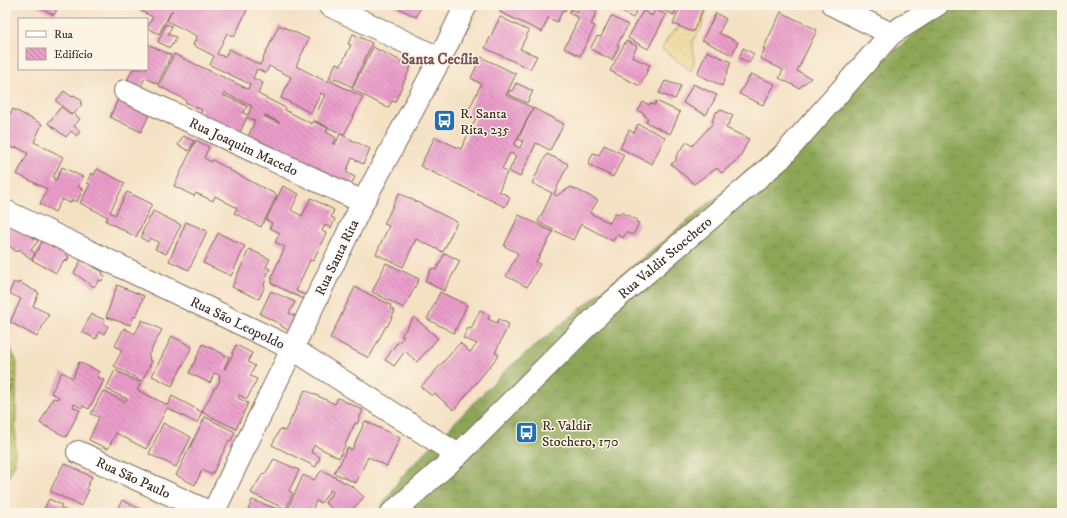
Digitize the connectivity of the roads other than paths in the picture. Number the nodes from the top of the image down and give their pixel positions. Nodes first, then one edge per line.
1 (329, 5) edge
2 (466, 5) edge
3 (833, 5) edge
4 (938, 5) edge
5 (891, 34) junction
6 (440, 59) junction
7 (125, 91) dead end
8 (363, 202) junction
9 (5, 212) edge
10 (293, 349) junction
11 (78, 452) dead end
12 (458, 455) junction
13 (212, 513) edge
14 (392, 513) edge

1 - 6 street
2 - 6 street, Rua Santa Rita
3 - 5 street
4 - 5 street, Rua Valdir Stocchero
5 - 12 street, Rua Valdir Stocchero
6 - 8 street, Rua Santa Rita
7 - 8 street, Rua Joaquim Macedo
8 - 10 street, Rua Santa Rita
9 - 10 street, Rua São Leopoldo
10 - 12 street, Rua São Leopoldo
10 - 13 street, Rua Santa Rita
11 - 13 street, Rua São Paulo
12 - 14 street, Rua Valdir Stocchero

